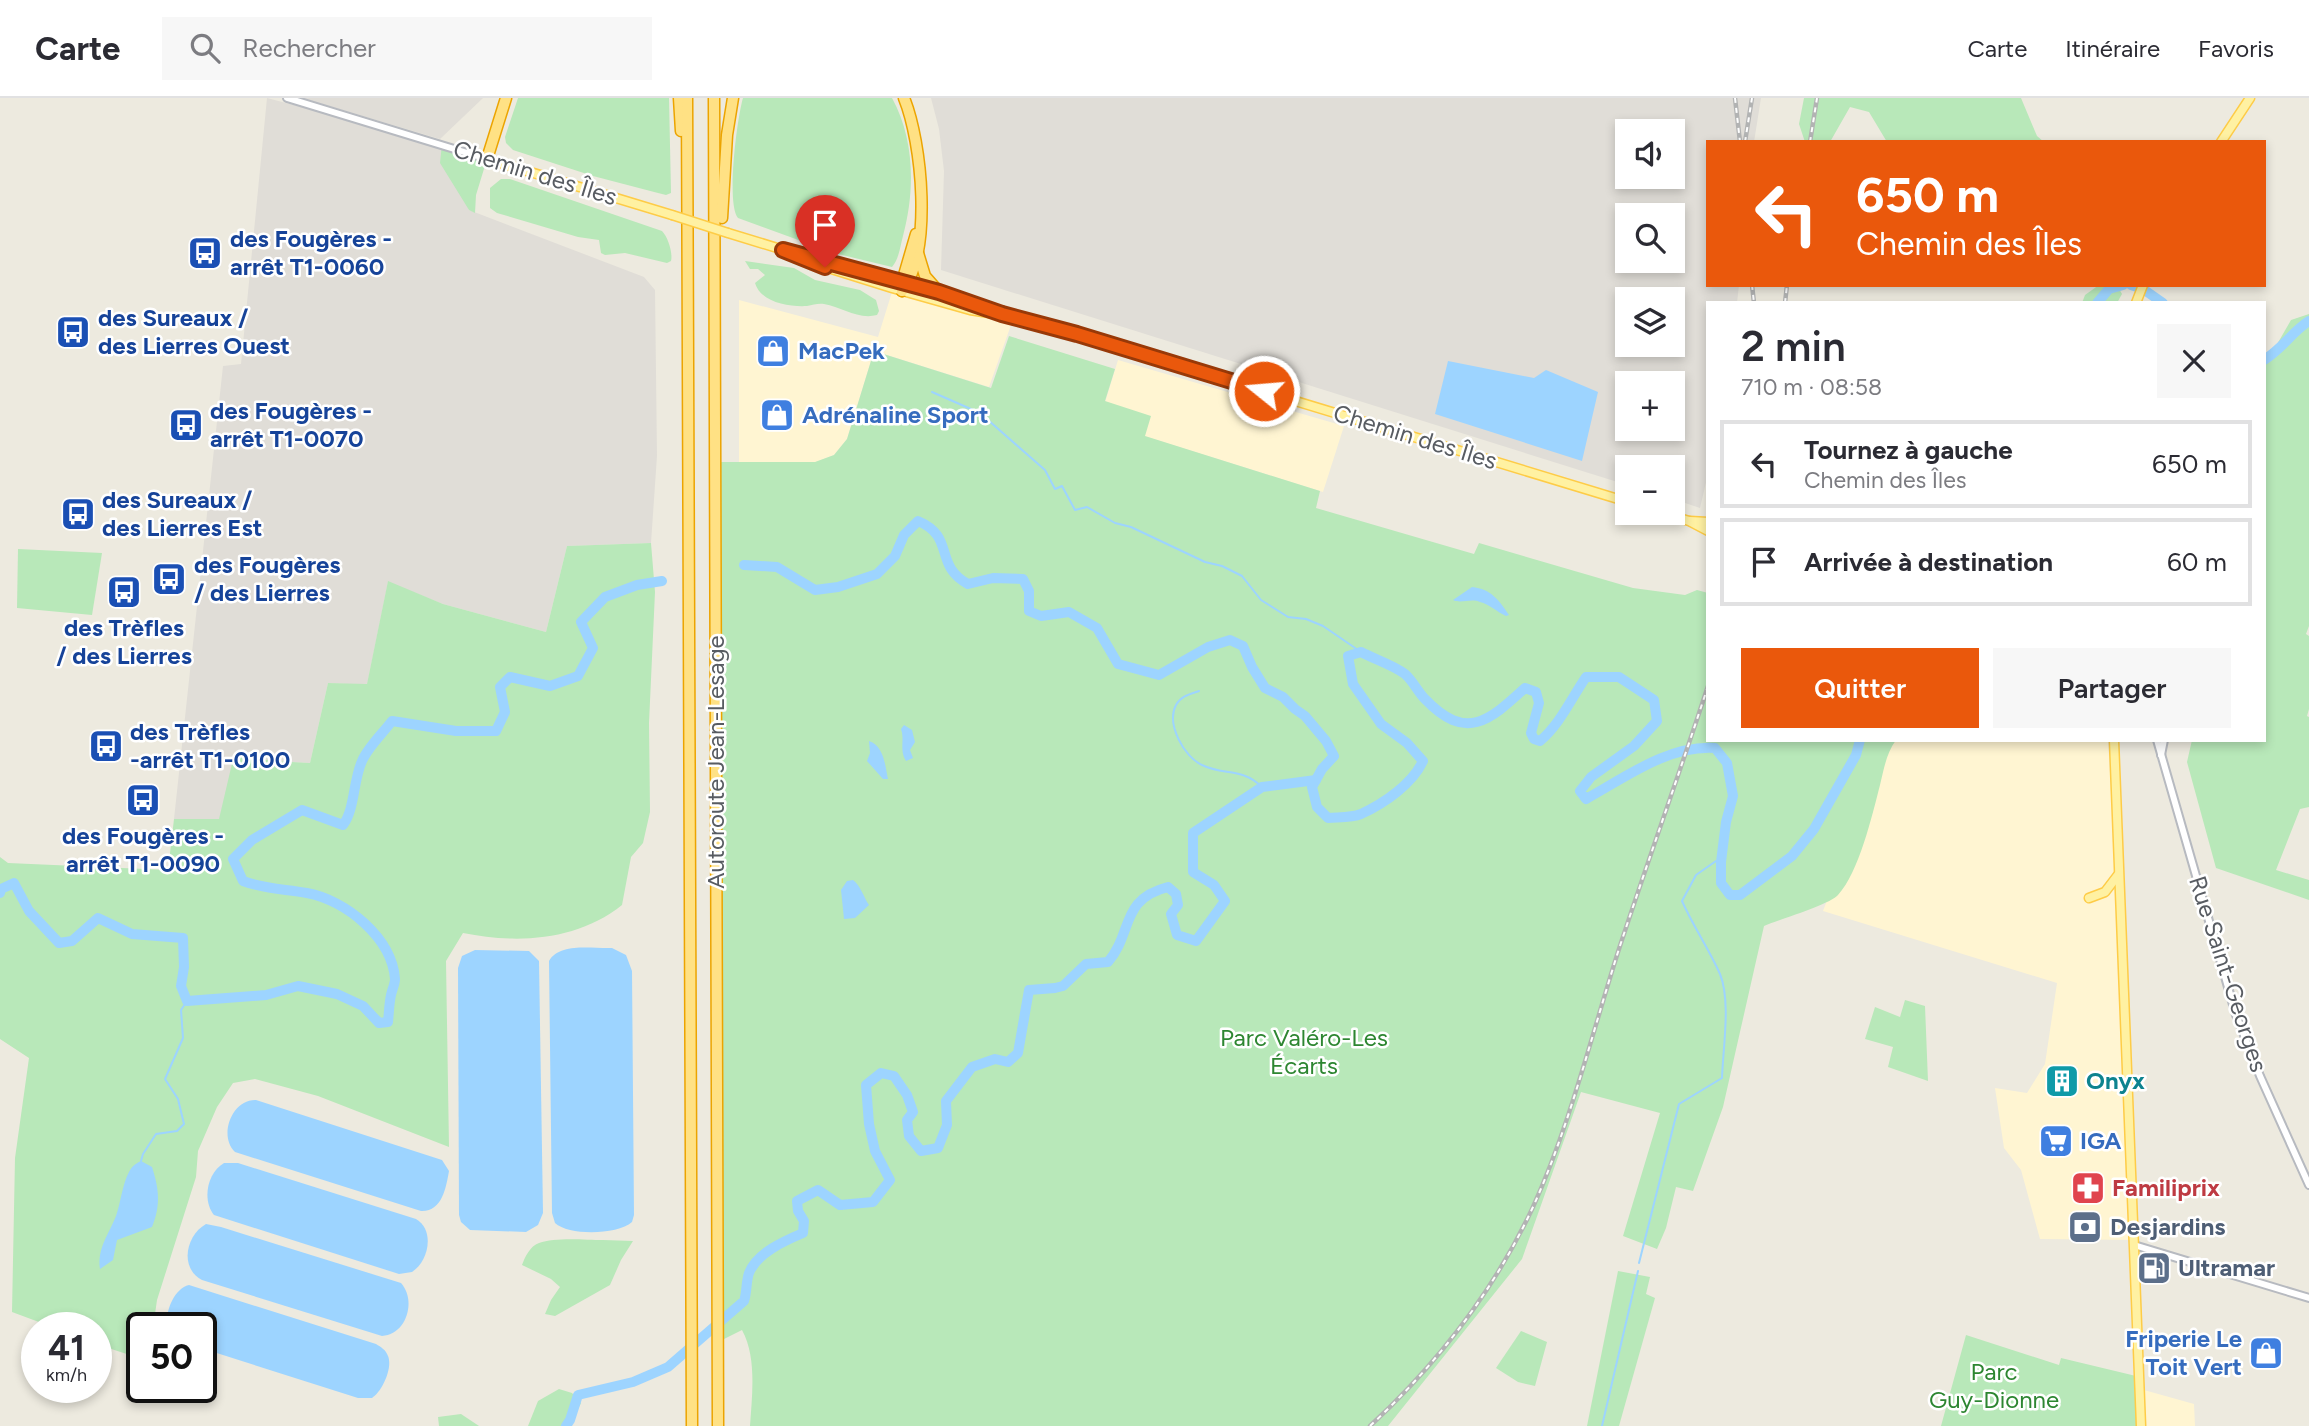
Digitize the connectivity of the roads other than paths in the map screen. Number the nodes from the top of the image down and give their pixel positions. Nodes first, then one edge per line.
1 (287, 98) edge
2 (506, 98) edge
3 (679, 98) edge
4 (687, 98) edge
5 (714, 98) edge
6 (733, 98) edge
7 (904, 98) edge
8 (2250, 98) edge
9 (2222, 140) edge
10 (487, 159) junction
11 (687, 212) junction
12 (920, 223) junction
13 (918, 252) junction
14 (904, 285) junction
15 (716, 288) junction
16 (939, 292) junction
17 (1002, 314) junction
18 (1615, 498) edge
19 (1685, 520) edge
20 (1689, 521) junction
21 (1706, 522) edge
22 (1706, 530) edge
23 (2114, 742) edge
24 (2157, 742) edge
25 (2164, 742) edge
26 (2161, 757) junction
27 (2118, 875) junction
28 (2089, 898) dead end
29 (2309, 1185) edge
30 (2134, 1245) junction
31 (2309, 1298) edge
32 (692, 1426) edge
33 (718, 1426) edge
34 (2141, 1426) edge

1 - 10 street, Chemin des Îles
2 - 10 highway
3 - 11 highway
4 - 11 highway, Autoroute Jean-Lesage
5 - 15 highway, Autoroute Jean-Lesage
6 - 15 highway
7 - 12 highway
8 - 9 main road
10 - 14 main road, Chemin des Îles, bridge
11 - 32 highway, Autoroute Jean-Lesage
12 - 13 highway
12 - 14 highway
13 - 14 highway
13 - 16 highway
14 - 16 main road, Chemin des Îles
14 - 17 main road, Chemin des Îles
15 - 33 highway, Autoroute Jean-Lesage
16 - 17 main road, Chemin des Îles
17 - 18 main road, Chemin des Îles
19 - 20 main road
20 - 21 main road
20 - 22 main road
23 - 27 main road
24 - 26 street, Rue Saint-Georges
25 - 26 street, Rue Saint-Georges
26 - 29 street, Rue Saint-Georges
27 - 28 main road
27 - 30 main road
30 - 31 street
30 - 34 main road

